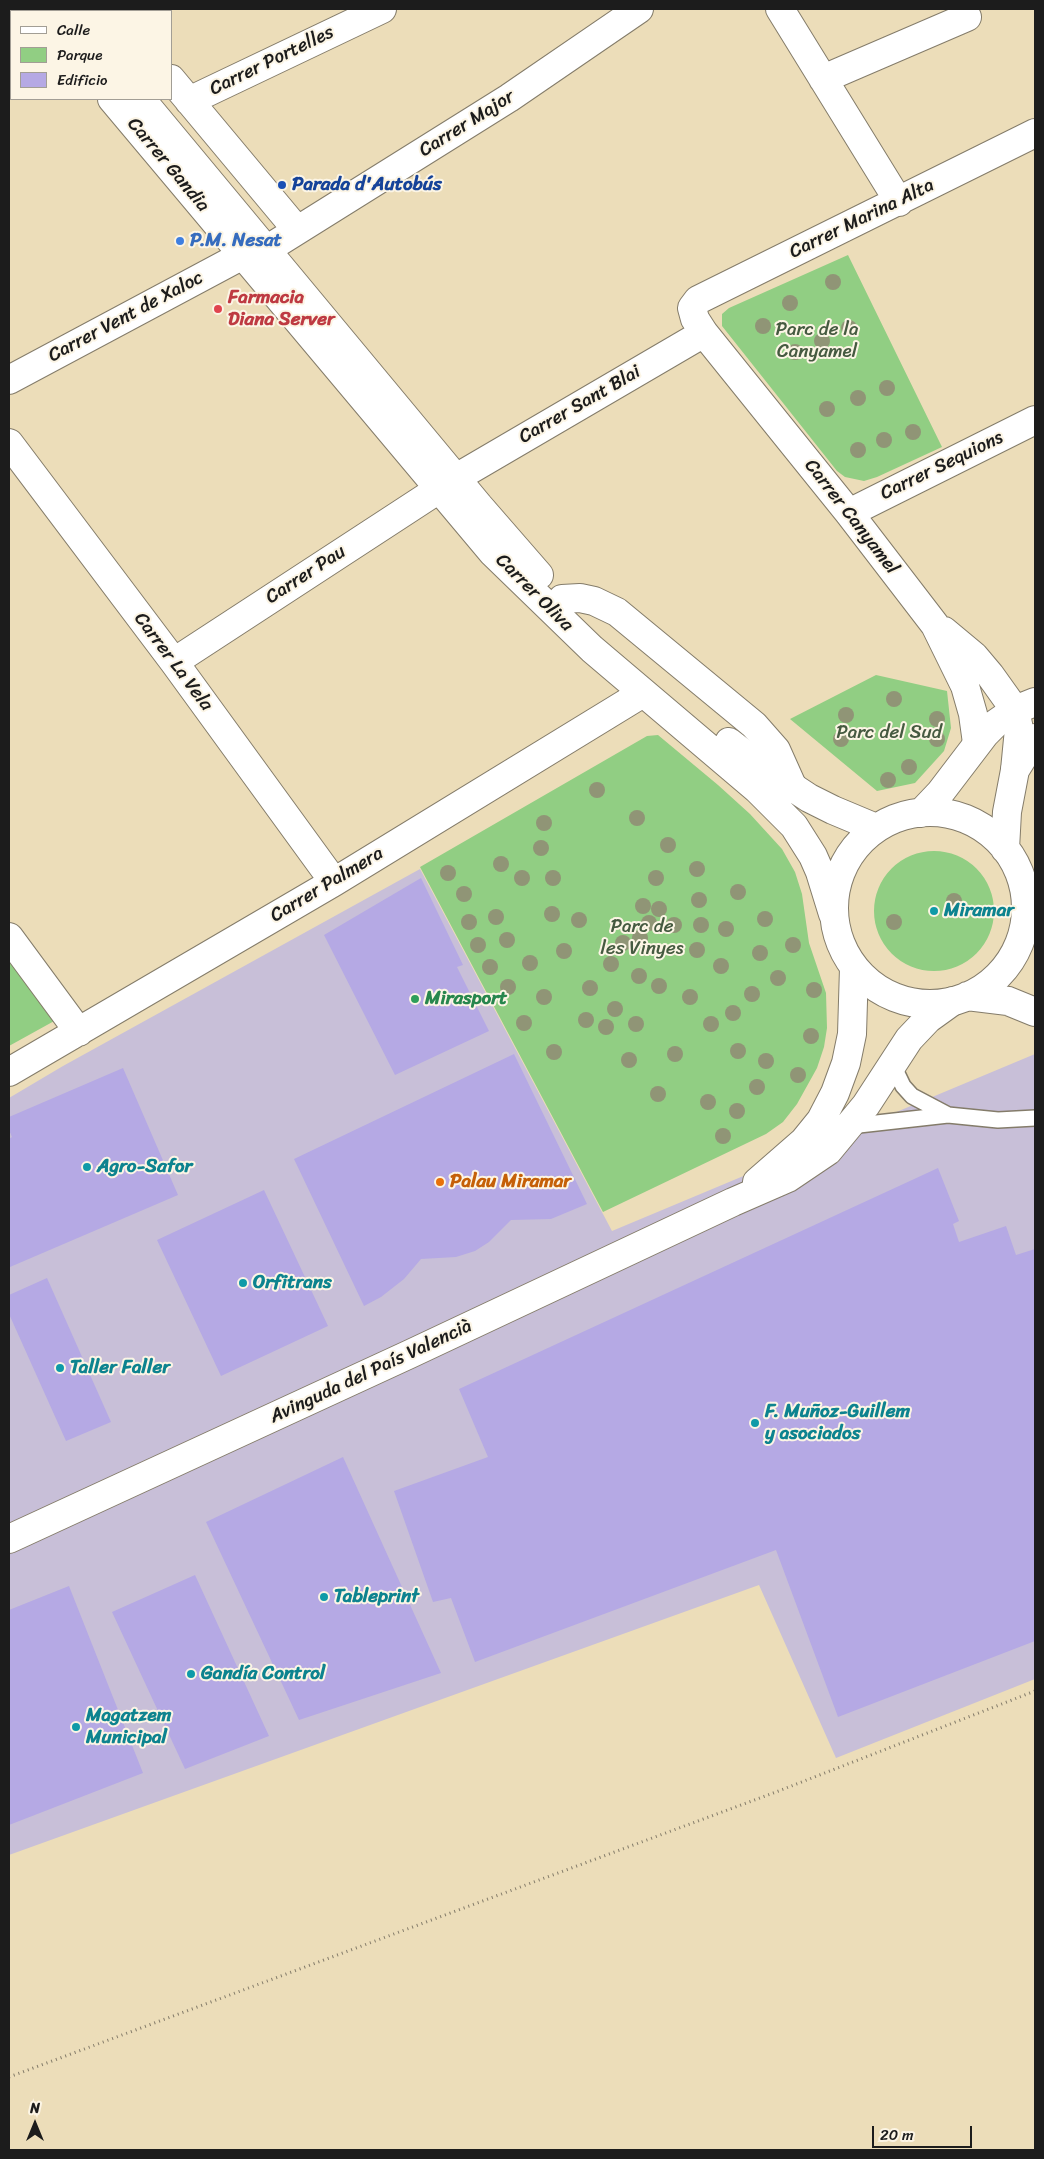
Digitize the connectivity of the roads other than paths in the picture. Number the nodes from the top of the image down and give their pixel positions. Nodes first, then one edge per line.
1 (382, 9) edge
2 (639, 9) edge
3 (780, 9) edge
4 (967, 17) dead end
5 (172, 79) edge
6 (823, 79) junction
7 (113, 100) edge
8 (142, 100) edge
9 (190, 101) junction
10 (1035, 133) edge
11 (899, 202) junction
12 (297, 230) junction
13 (254, 253) junction
14 (692, 308) joint
15 (704, 333) junction
16 (9, 380) edge
17 (1035, 420) edge
18 (9, 443) edge
19 (448, 483) junction
20 (849, 513) junction
21 (935, 625) junction
22 (174, 662) junction
23 (643, 693) junction
24 (1022, 701) edge
25 (1035, 738) edge
26 (977, 744) junction
27 (1015, 770) junction
28 (921, 813) junction
29 (876, 828) junction
30 (1005, 849) junction
31 (334, 882) junction
32 (1026, 903) junction
33 (833, 914) junction
34 (1035, 932) edge
35 (9, 937) edge
36 (854, 968) junction
37 (960, 999) junction
38 (1035, 1012) edge
39 (79, 1032) junction
40 (892, 1063) junction
41 (9, 1072) edge
42 (948, 1115) junction
43 (1033, 1121) edge
44 (850, 1126) junction
45 (733, 1202) junction
46 (9, 1539) edge

1 - 9 street, Carrer Portelles
2 - 12 street, Carrer Major
3 - 6 street
4 - 6 street
5 - 9 street
6 - 11 street
7 - 13 street, Carrer Gandia
8 - 13 street, Carrer Gandia
9 - 12 street
10 - 11 street, Carrer Marina Alta
11 - 14 street, Carrer Marina Alta
12 - 13 street, Carrer Major
13 - 16 street, Carrer Vent de Xaloc
13 - 19 street, Carrer Oliva
14 - 15 street, Carrer Canyamel
15 - 19 street, Carrer Sant Blai
15 - 20 street, Carrer Canyamel
17 - 20 street, Carrer Sequions
18 - 22 street, Carrer La Vela
19 - 22 street, Carrer Pau
19 - 23 street, Carrer Oliva
19 - 29 street, Carrer Oliva
20 - 21 street, Carrer Canyamel
21 - 24 street
21 - 26 street, Carrer Canyamel
22 - 31 street, Carrer La Vela
23 - 31 street, Carrer Palmera
23 - 33 street, Carrer Oliva
24 - 26 street
24 - 27 street
25 - 27 street
26 - 28 street
27 - 30 street
28 - 29 street
28 - 30 street
29 - 33 street
30 - 32 street
31 - 39 street, Carrer Palmera
32 - 34 street
32 - 37 street
33 - 36 street
35 - 39 street
36 - 37 street
36 - 45 street
37 - 38 street
37 - 40 street
39 - 41 street, Carrer Palmera
40 - 42 lane
40 - 44 street
42 - 43 lane
42 - 44 lane
44 - 45 street
45 - 46 street, Avinguda del País Valencià

